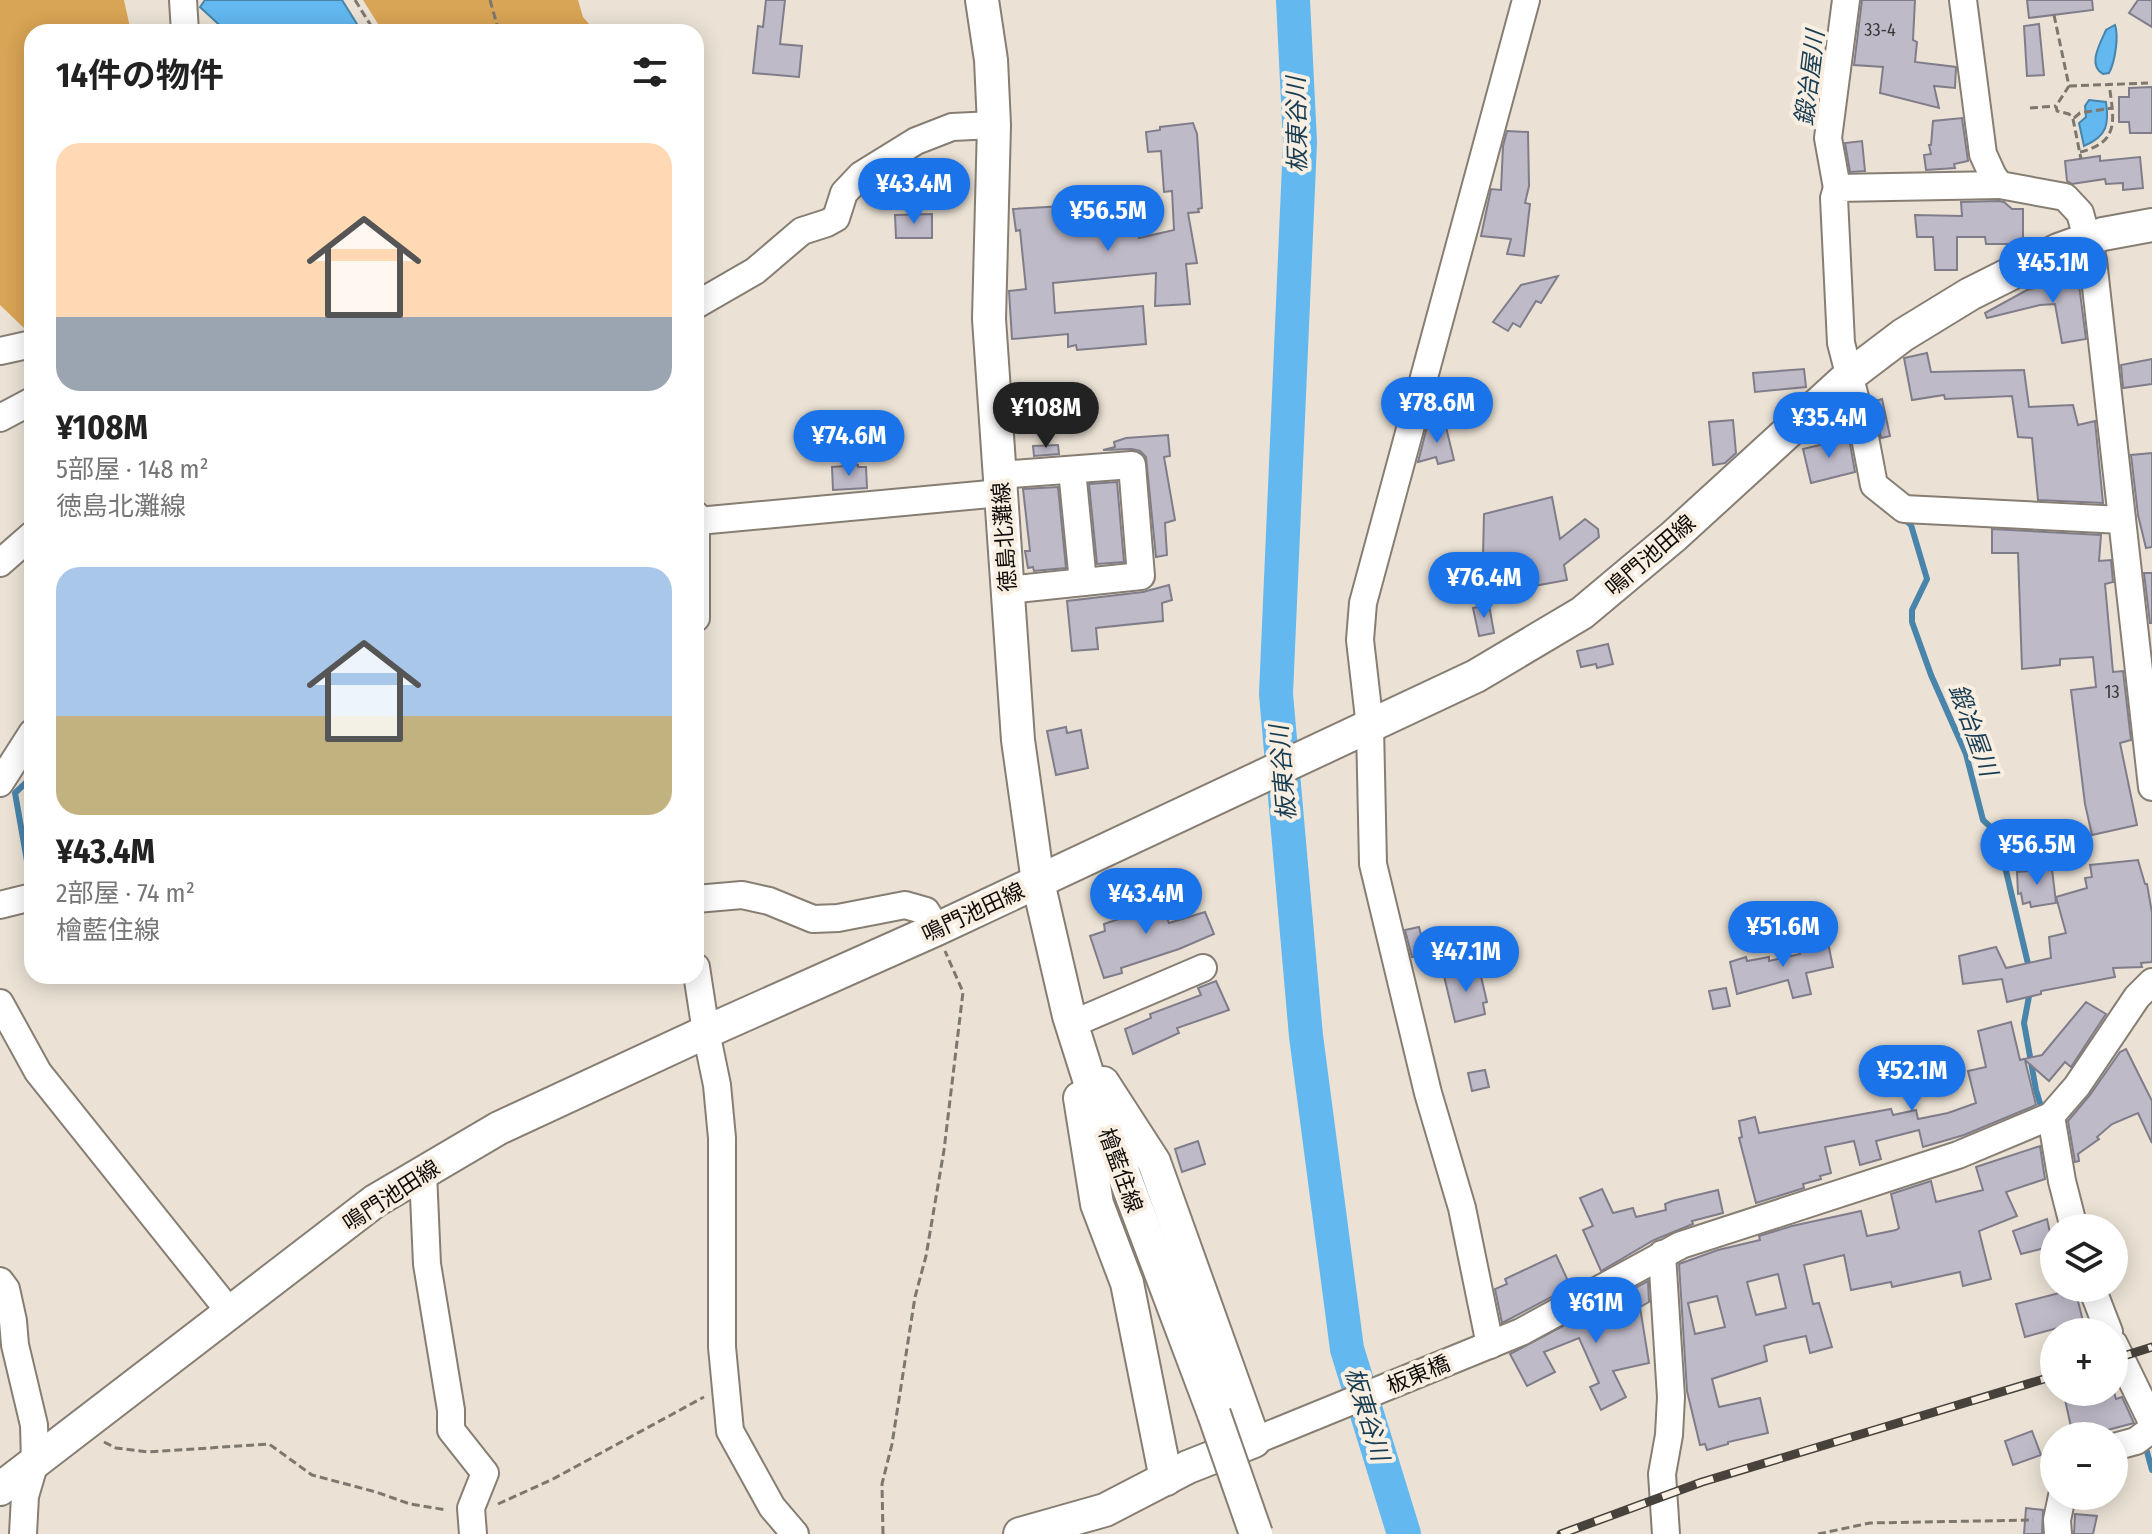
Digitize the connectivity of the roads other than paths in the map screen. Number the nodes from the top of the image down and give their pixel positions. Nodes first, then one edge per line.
1 (183, 0) edge
2 (982, 0) edge
3 (1526, 0) edge
4 (1846, 0) edge
5 (1963, 0) edge
6 (184, 24) edge
7 (994, 125) junction
8 (2000, 185) junction
9 (1837, 188) junction
10 (2152, 225) edge
11 (2087, 239) junction
12 (704, 300) edge
13 (24, 346) edge
14 (0, 351) edge
15 (1849, 376) junction
16 (24, 405) edge
17 (0, 418) edge
18 (1072, 470) junction
19 (1001, 484) junction
20 (704, 517) edge
21 (2122, 520) junction
22 (24, 542) edge
23 (0, 563) edge
24 (2139, 566) edge
25 (1083, 582) junction
26 (1008, 590) junction
27 (1362, 731) junction
28 (8, 751) edge
29 (0, 783) edge
30 (2152, 787) edge
31 (1038, 882) junction
32 (704, 898) edge
33 (24, 899) edge
34 (0, 905) edge
35 (937, 929) junction
36 (1203, 968) dead end
37 (2152, 982) edge
38 (699, 984) edge
39 (0, 1003) edge
40 (706, 1032) junction
41 (1076, 1035) junction
42 (2051, 1116) junction
43 (423, 1173) junction
44 (2070, 1214) edge
45 (1662, 1254) junction
46 (0, 1281) edge
47 (229, 1311) junction
48 (1484, 1348) junction
49 (2128, 1373) edge
50 (2152, 1422) edge
51 (2152, 1429) edge
52 (1263, 1438) junction
53 (2128, 1443) edge
54 (35, 1462) junction
55 (1166, 1479) junction
56 (0, 1489) edge
57 (472, 1521) edge
58 (1037, 1532) edge
59 (23, 1534) edge
60 (795, 1534) edge
61 (1256, 1534) edge
62 (1666, 1534) edge

1 - 6 street
2 - 7 main road, 徳島北灘線
3 - 27 street
4 - 9 street
5 - 8 street
7 - 12 street
7 - 19 main road, 徳島北灘線
8 - 9 street
8 - 11 street
9 - 15 street
10 - 11 main road, 鳴門池田線
11 - 15 main road, 鳴門池田線
11 - 21 street
13 - 14 street
15 - 21 street
15 - 27 main road, 鳴門池田線
16 - 17 street
18 - 19 street
18 - 25 street
18 - 25 street
19 - 20 street
19 - 26 main road, 徳島北灘線
21 - 24 street
22 - 23 street
24 - 30 street
25 - 26 street
26 - 31 main road, 徳島北灘線
27 - 31 main road, 鳴門池田線
27 - 48 street
28 - 29 street
31 - 35 main road, 鳴門池田線
31 - 41 main road, 檜藍住線
32 - 35 street
33 - 34 street
35 - 40 main road, 鳴門池田線
36 - 41 street
37 - 42 street
38 - 40 street
39 - 47 street
40 - 43 main road, 鳴門池田線
40 - 60 street
41 - 52 main road
41 - 55 main road
41 - 61 main road, 檜藍住線, bridge
42 - 44 street
42 - 45 street, 板東橋
43 - 47 main road, 鳴門池田線
43 - 57 street
45 - 48 street, 板東橋
45 - 62 street
46 - 54 street
47 - 54 main road, 鳴門池田線
48 - 52 street, 板東橋
49 - 50 street
51 - 53 street
52 - 55 main road
54 - 56 main road, 鳴門池田線
54 - 59 street
55 - 58 main road

